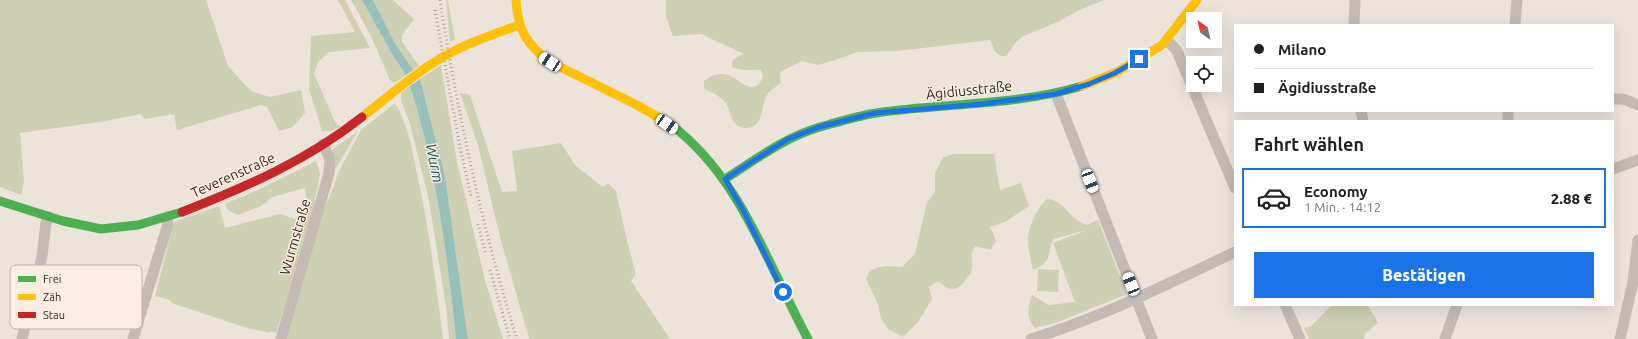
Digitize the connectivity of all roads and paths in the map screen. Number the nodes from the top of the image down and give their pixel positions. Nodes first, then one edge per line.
1 (516, 0) edge
2 (1197, 0) edge
3 (1355, 0) edge
4 (1517, 0) edge
5 (1354, 24) edge
6 (1515, 24) edge
7 (519, 25) junction
8 (1167, 40) junction
9 (1056, 94) junction
10 (1614, 99) edge
11 (1638, 105) edge
12 (323, 144) junction
13 (1638, 160) edge
14 (1614, 170) edge
15 (725, 179) junction
16 (1234, 186) edge
17 (0, 201) edge
18 (49, 217) junction
19 (167, 218) junction
20 (1638, 240) edge
21 (1234, 252) edge
22 (40, 265) edge
23 (1136, 298) junction
24 (1285, 306) edge
25 (1457, 306) edge
26 (142, 309) edge
27 (24, 329) edge
28 (136, 329) edge
29 (22, 339) edge
30 (133, 339) edge
31 (281, 339) edge
32 (808, 339) edge
33 (1030, 339) edge
34 (1152, 339) edge
35 (1300, 339) edge
36 (1445, 339) edge
37 (1620, 339) edge

1 - 7 street
2 - 8 street, Ägidiusstraße
3 - 5 street
4 - 6 street
7 - 12 street, Teverenstraße
7 - 15 street
8 - 9 street, Ägidiusstraße
8 - 16 street
9 - 15 street, Ägidiusstraße
9 - 23 street
10 - 11 street
12 - 19 street, Teverenstraße
12 - 31 street, Wurmstraße
13 - 14 street
15 - 32 street
17 - 18 street, Teverenstraße
18 - 19 street, Teverenstraße
18 - 22 street
19 - 26 street
20 - 37 street
21 - 23 street
23 - 33 street
23 - 34 street
24 - 35 street
25 - 36 street
27 - 29 street
28 - 30 street

